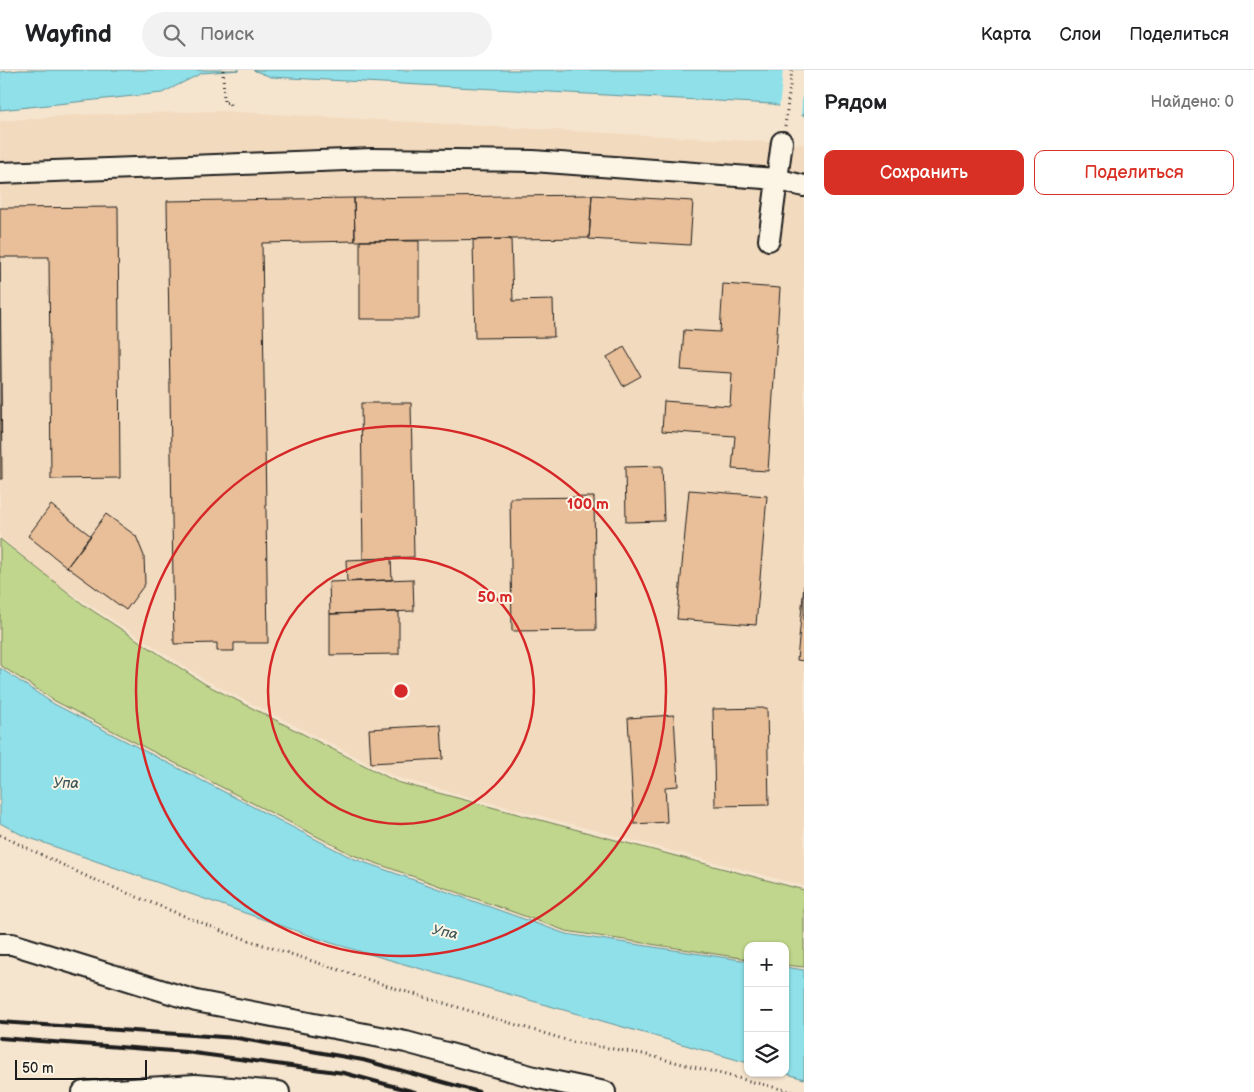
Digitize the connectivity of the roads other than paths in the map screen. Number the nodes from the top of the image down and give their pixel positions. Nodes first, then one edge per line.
1 (784, 135) road end
2 (0, 173) edge
3 (776, 179) junction
4 (804, 186) edge
5 (769, 240) dead end
6 (0, 944) edge
7 (83, 1092) edge
8 (279, 1092) edge
9 (606, 1092) edge

1 - 3 lane
2 - 3 lane
3 - 4 lane
3 - 5 lane
6 - 9 lane
7 - 8 lane

